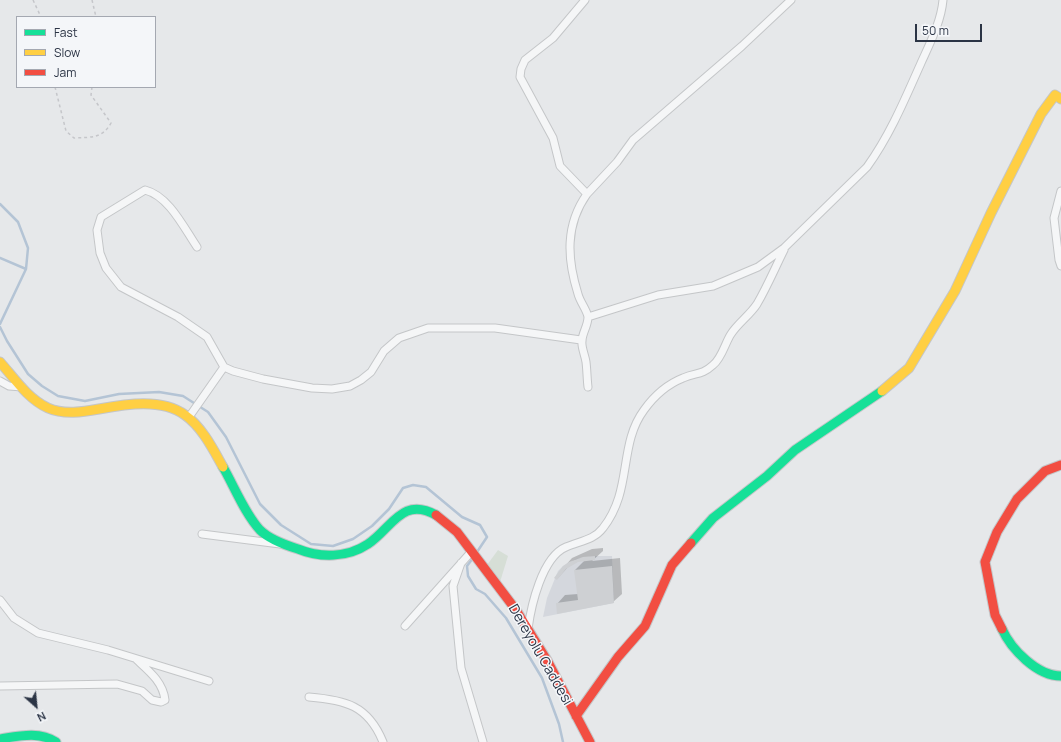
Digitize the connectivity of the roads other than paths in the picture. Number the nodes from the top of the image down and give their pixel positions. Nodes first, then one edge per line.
1 (585, 0) edge
2 (791, 0) edge
3 (943, 0) edge
4 (1061, 99) edge
5 (1061, 191) edge
6 (587, 194) junction
7 (197, 247) dead end
8 (784, 248) junction
9 (1061, 266) edge
10 (588, 316) junction
11 (581, 340) junction
12 (0, 362) edge
13 (224, 367) junction
14 (0, 381) edge
15 (22, 387) junction
16 (588, 387) dead end
17 (191, 413) junction
18 (1061, 465) edge
19 (202, 534) dead end
20 (284, 545) junction
21 (472, 551) junction
22 (461, 564) junction
23 (0, 600) edge
24 (405, 626) dead end
25 (528, 629) junction
26 (135, 658) junction
27 (1061, 676) edge
28 (209, 681) dead end
29 (0, 686) edge
30 (309, 697) dead end
31 (576, 716) junction
32 (0, 739) edge
33 (56, 742) edge
34 (383, 742) edge
35 (483, 742) edge
36 (590, 742) edge

1 - 6 street
2 - 6 street
3 - 8 street
4 - 31 street
5 - 9 street
6 - 10 street
7 - 13 street
8 - 10 street
8 - 25 street
10 - 11 street
11 - 13 street
11 - 16 street
12 - 15 street
13 - 17 street
14 - 15 street
15 - 17 street
17 - 20 street, Dereyolu Caddesi
18 - 27 street
19 - 20 street
20 - 21 street, Dereyolu Caddesi
21 - 22 street
21 - 25 street, Dereyolu Caddesi
22 - 24 street
22 - 35 street
23 - 26 street
25 - 31 street, Dereyolu Caddesi
26 - 28 street
26 - 29 street
30 - 34 street
31 - 36 street, Dereyolu Caddesi
32 - 33 street

